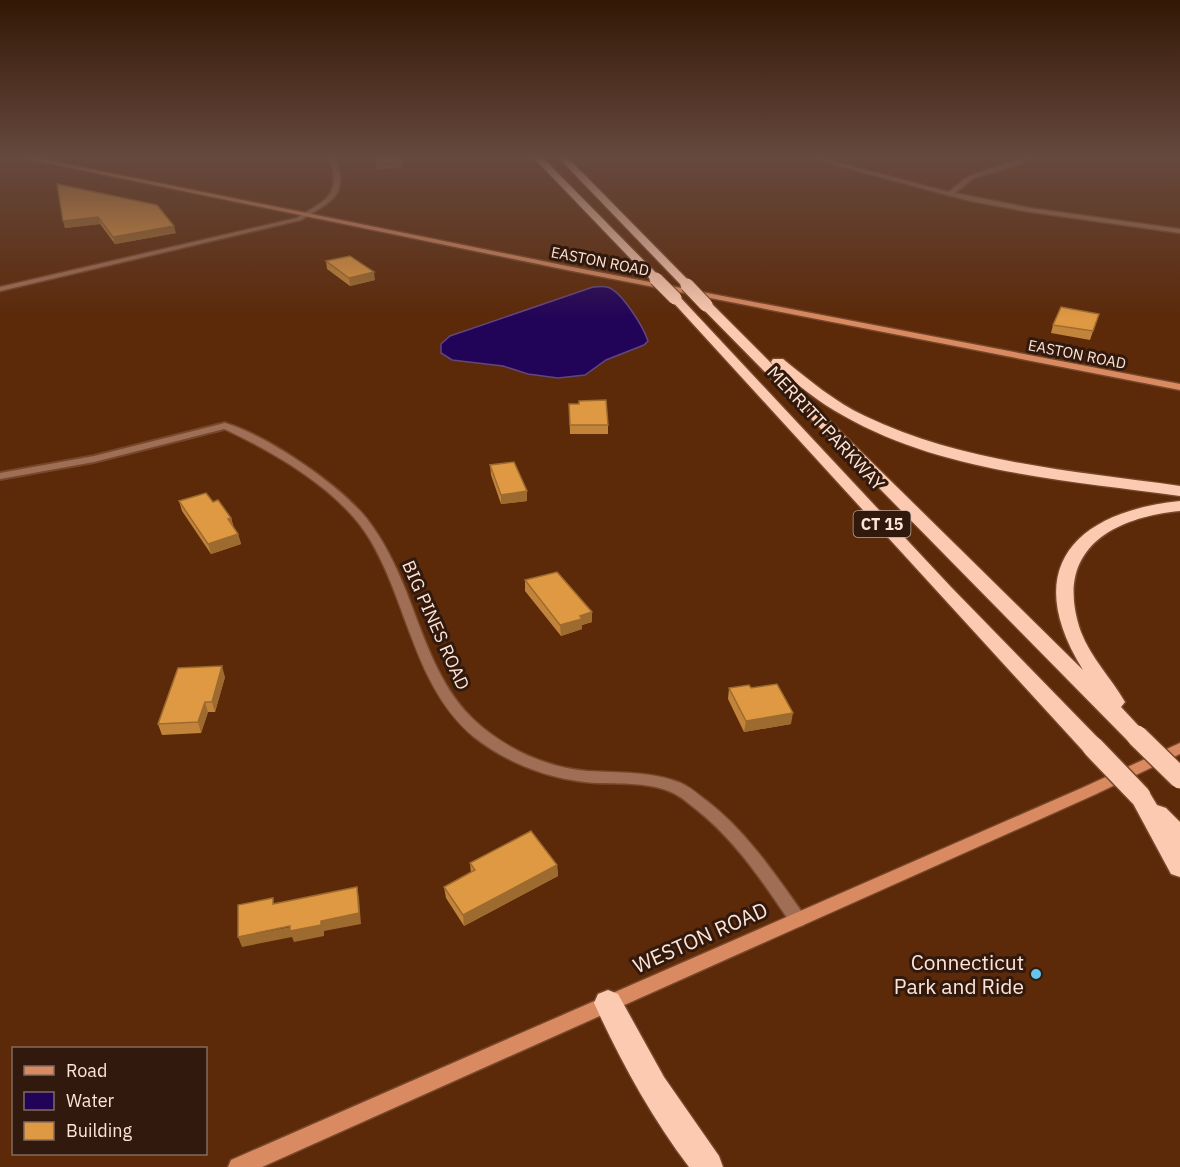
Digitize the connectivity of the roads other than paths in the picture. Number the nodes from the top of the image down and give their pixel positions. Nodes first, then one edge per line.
1 (282, 210) edge
2 (310, 210) edge
3 (589, 210) edge
4 (614, 210) edge
5 (1032, 210) edge
6 (304, 215) junction
7 (1180, 231) edge
8 (0, 289) edge
9 (706, 305) junction
10 (1180, 387) edge
11 (225, 426) joint
12 (0, 476) edge
13 (1180, 491) edge
14 (1180, 506) edge
15 (1137, 736) junction
16 (1180, 748) edge
17 (1180, 778) edge
18 (1140, 796) junction
19 (1180, 837) edge
20 (1180, 867) edge
21 (798, 920) junction
22 (608, 1003) junction
23 (238, 1167) edge
24 (708, 1167) edge

1 - 6 main road, EASTON ROAD
2 - 6 street
3 - 18 highway, MERRITT PARKWAY / CT 15, bridge
4 - 9 highway, MERRITT PARKWAY / CT 15, bridge
5 - 7 street
6 - 8 street
6 - 10 main road, EASTON ROAD
9 - 13 highway
9 - 15 highway, MERRITT PARKWAY / CT 15
11 - 12 lane
11 - 21 street, BIG PINES ROAD
14 - 15 highway
15 - 17 highway, MERRITT PARKWAY / CT 15, bridge
16 - 21 main road, WESTON ROAD
18 - 19 highway, MERRITT PARKWAY / CT 15
18 - 20 highway
21 - 22 main road, WESTON ROAD
22 - 23 main road, WESTON ROAD
22 - 24 highway

